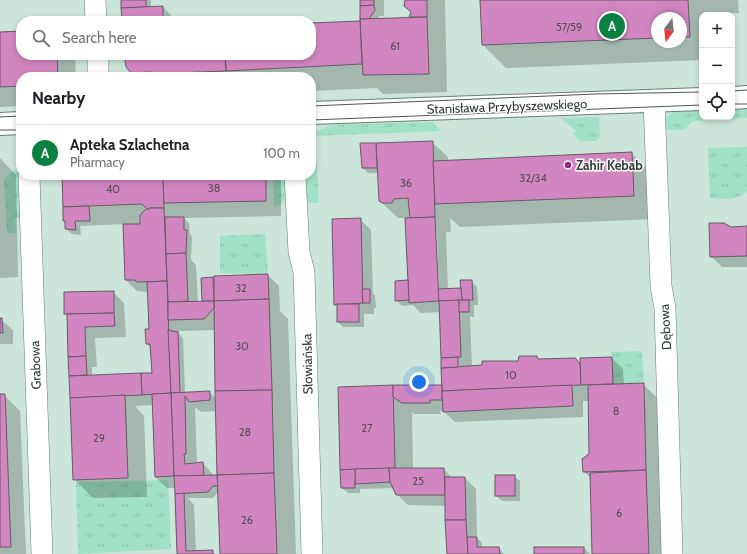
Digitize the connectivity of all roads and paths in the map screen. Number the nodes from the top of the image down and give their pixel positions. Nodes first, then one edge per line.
1 (95, 0) edge
2 (96, 16) edge
3 (98, 60) edge
4 (98, 72) edge
5 (747, 97) edge
6 (735, 98) edge
7 (699, 99) edge
8 (654, 100) junction
9 (316, 113) edge
10 (16, 123) edge
11 (0, 124) edge
12 (29, 180) edge
13 (295, 180) edge
14 (42, 554) edge
15 (312, 554) edge
16 (672, 554) edge

1 - 2 street
3 - 4 street
5 - 6 street
7 - 8 street, Stanisława Przybyszewskiego
8 - 9 street, Stanisława Przybyszewskiego
8 - 16 street, Dębowa
10 - 11 street
12 - 14 street, Grabowa
13 - 15 street, Słowiańska

